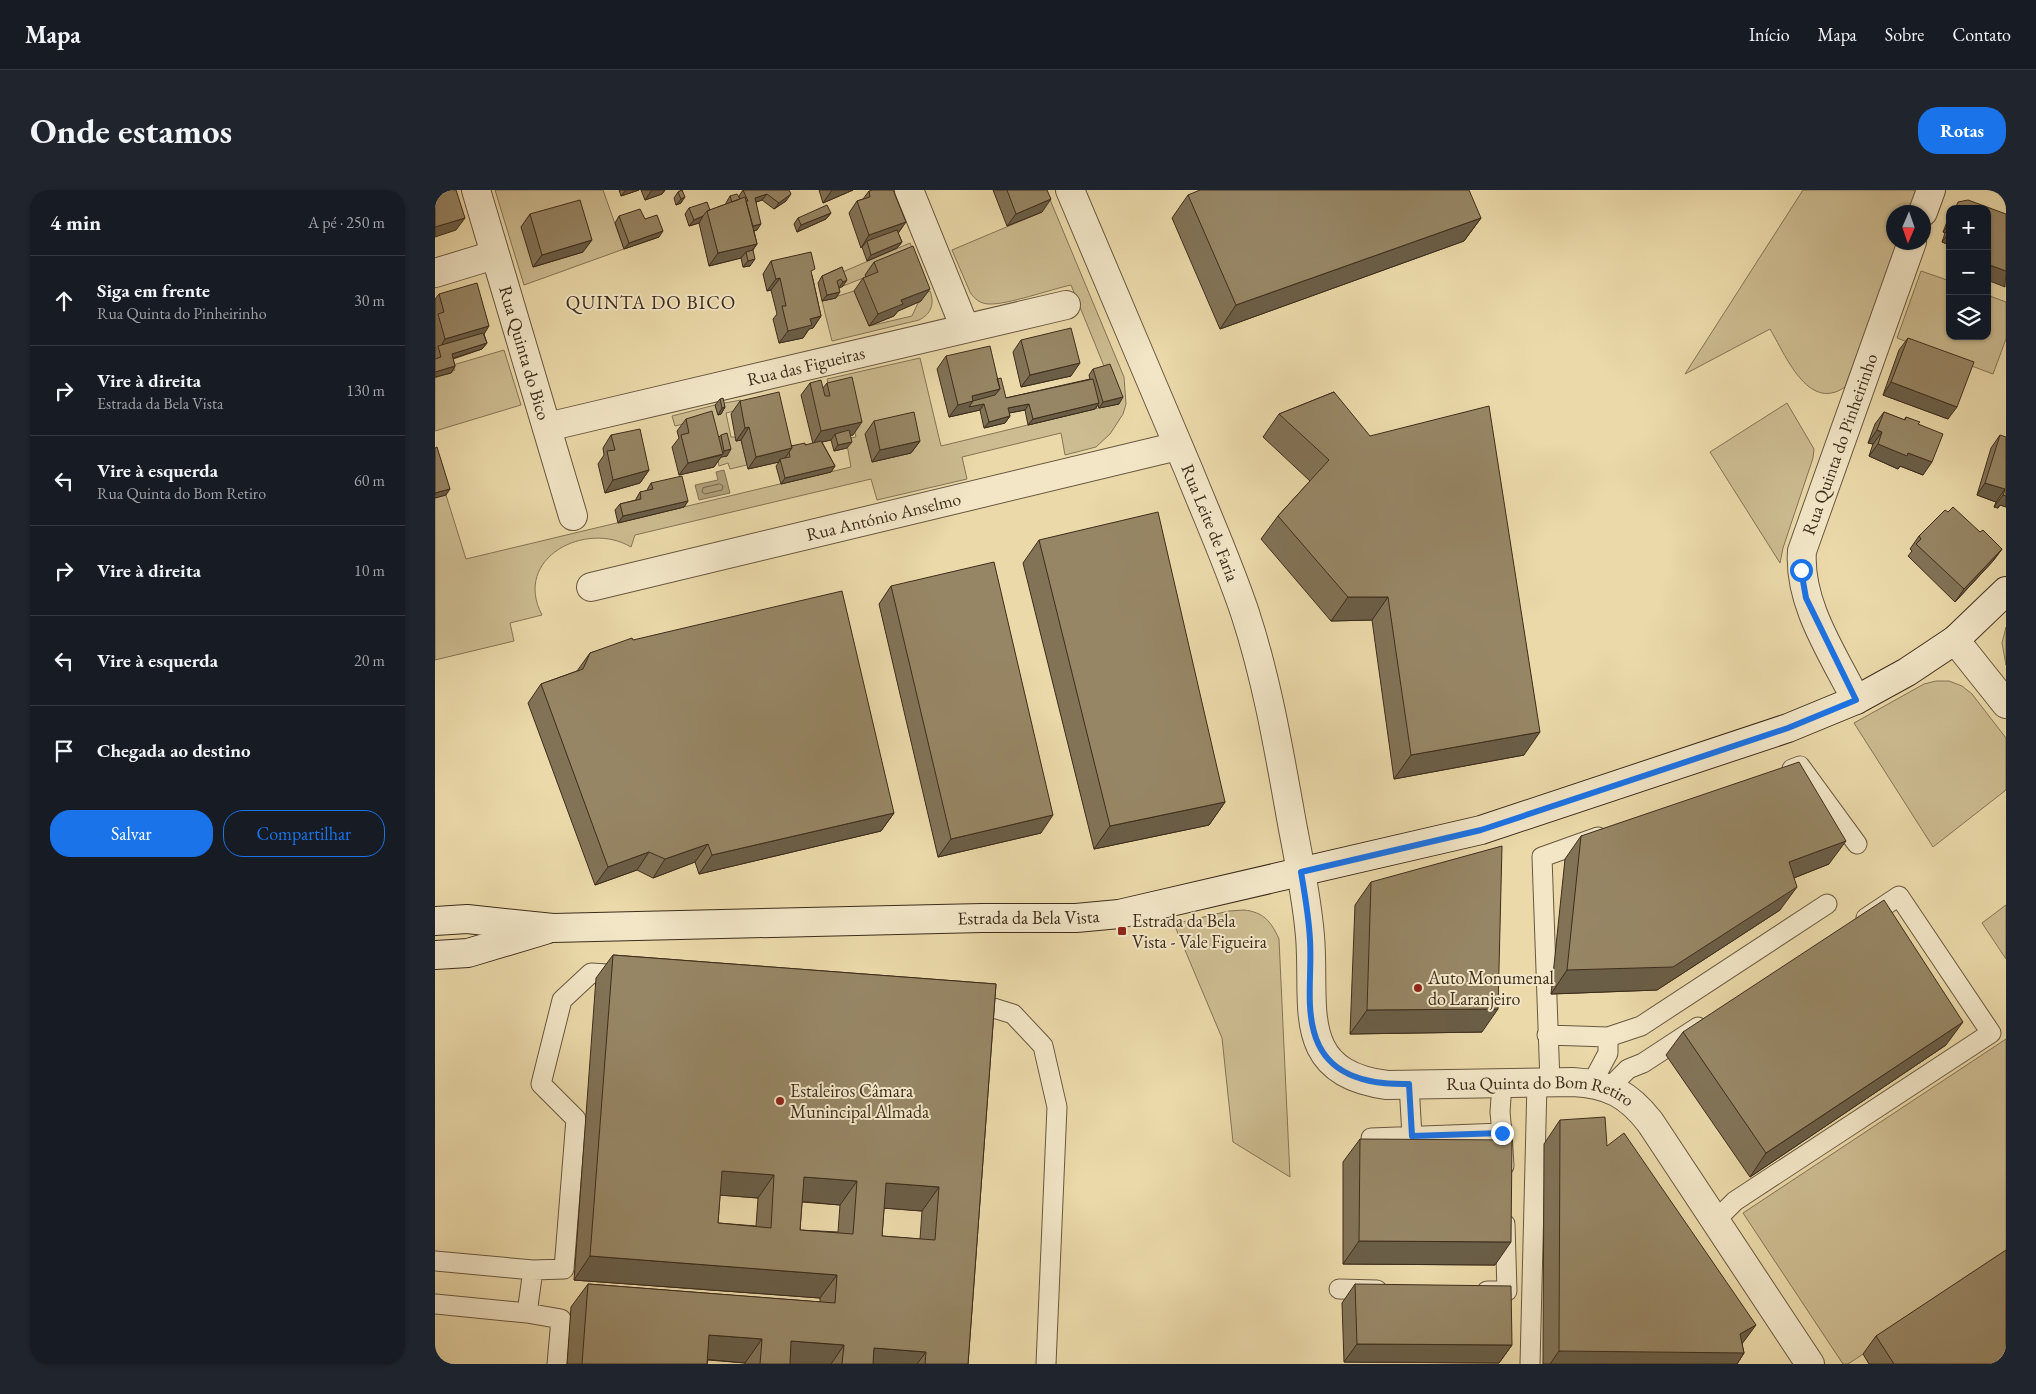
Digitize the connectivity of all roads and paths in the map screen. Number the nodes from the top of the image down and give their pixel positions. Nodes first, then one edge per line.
1 (476, 190) edge
2 (909, 190) edge
3 (1069, 190) edge
4 (1931, 190) edge
5 (1926, 205) edge
6 (1909, 250) edge
7 (494, 255) junction
8 (435, 273) edge
9 (1066, 305) dead end
10 (965, 328) junction
11 (547, 427) junction
12 (1178, 446) junction
13 (573, 516) dead end
14 (591, 587) dead end
15 (2006, 591) edge
16 (1955, 640) junction
17 (1856, 700) junction
18 (2006, 704) edge
19 (1772, 776) edge
20 (1615, 831) edge
21 (1857, 844) dead end
22 (1301, 872) junction
23 (1827, 904) dead end
24 (435, 921) edge
25 (553, 928) junction
26 (1849, 928) edge
27 (435, 955) edge
28 (640, 976) edge
29 (952, 999) edge
30 (1717, 1014) edge
31 (1547, 1035) junction
32 (1608, 1037) junction
33 (1544, 1083) junction
34 (1409, 1084) junction
35 (1502, 1084) junction
36 (1601, 1086) junction
37 (1502, 1133) junction
38 (1412, 1136) junction
39 (1371, 1138) edge
40 (1504, 1181) edge
41 (1505, 1208) edge
42 (1715, 1220) junction
43 (435, 1261) edge
44 (533, 1270) junction
45 (1339, 1289) dead end
46 (1398, 1290) edge
47 (1467, 1291) edge
48 (435, 1304) edge
49 (527, 1313) junction
50 (557, 1364) edge
51 (1046, 1364) edge
52 (1530, 1364) edge
53 (1810, 1364) edge

1 - 7 street, Rua Quinta do Bico
2 - 10 street
3 - 12 street, Rua Leite de Faria
4 - 5 street
6 - 17 street, Rua Quinta do Pinheirinho
7 - 8 street
7 - 11 street, Rua Quinta do Bico
9 - 10 street, Rua das Figueiras
10 - 11 street, Rua das Figueiras
11 - 13 street, Rua Quinta do Bico
12 - 14 street, Rua António Anselmo
12 - 22 street, Rua Leite de Faria
15 - 16 street, Estrada da Bela Vista
16 - 17 street, Estrada da Bela Vista
16 - 18 street
17 - 22 street, Estrada da Bela Vista
19 - 21 lane
20 - 31 lane
22 - 25 street, Estrada da Bela Vista
22 - 34 street, Rua Quinta do Bom Retiro
23 - 32 lane
24 - 25 street, Estrada da Bela Vista
25 - 27 street, Estrada da Bela Vista
26 - 42 lane
28 - 44 lane
29 - 51 lane
30 - 36 lane
31 - 32 lane
31 - 33 lane
32 - 36 lane
33 - 35 street, Rua Quinta do Bom Retiro
33 - 36 street, Rua Quinta do Bom Retiro
33 - 52 lane
34 - 35 street, Rua Quinta do Bom Retiro
34 - 38 lane
35 - 37 lane
36 - 42 street, Rua Quinta do Bom Retiro
37 - 38 lane
37 - 40 lane
38 - 39 lane
41 - 47 lane
42 - 53 street, Rua Quinta do Bom Retiro
43 - 44 lane
44 - 49 lane
45 - 46 lane
48 - 49 lane
49 - 50 lane

